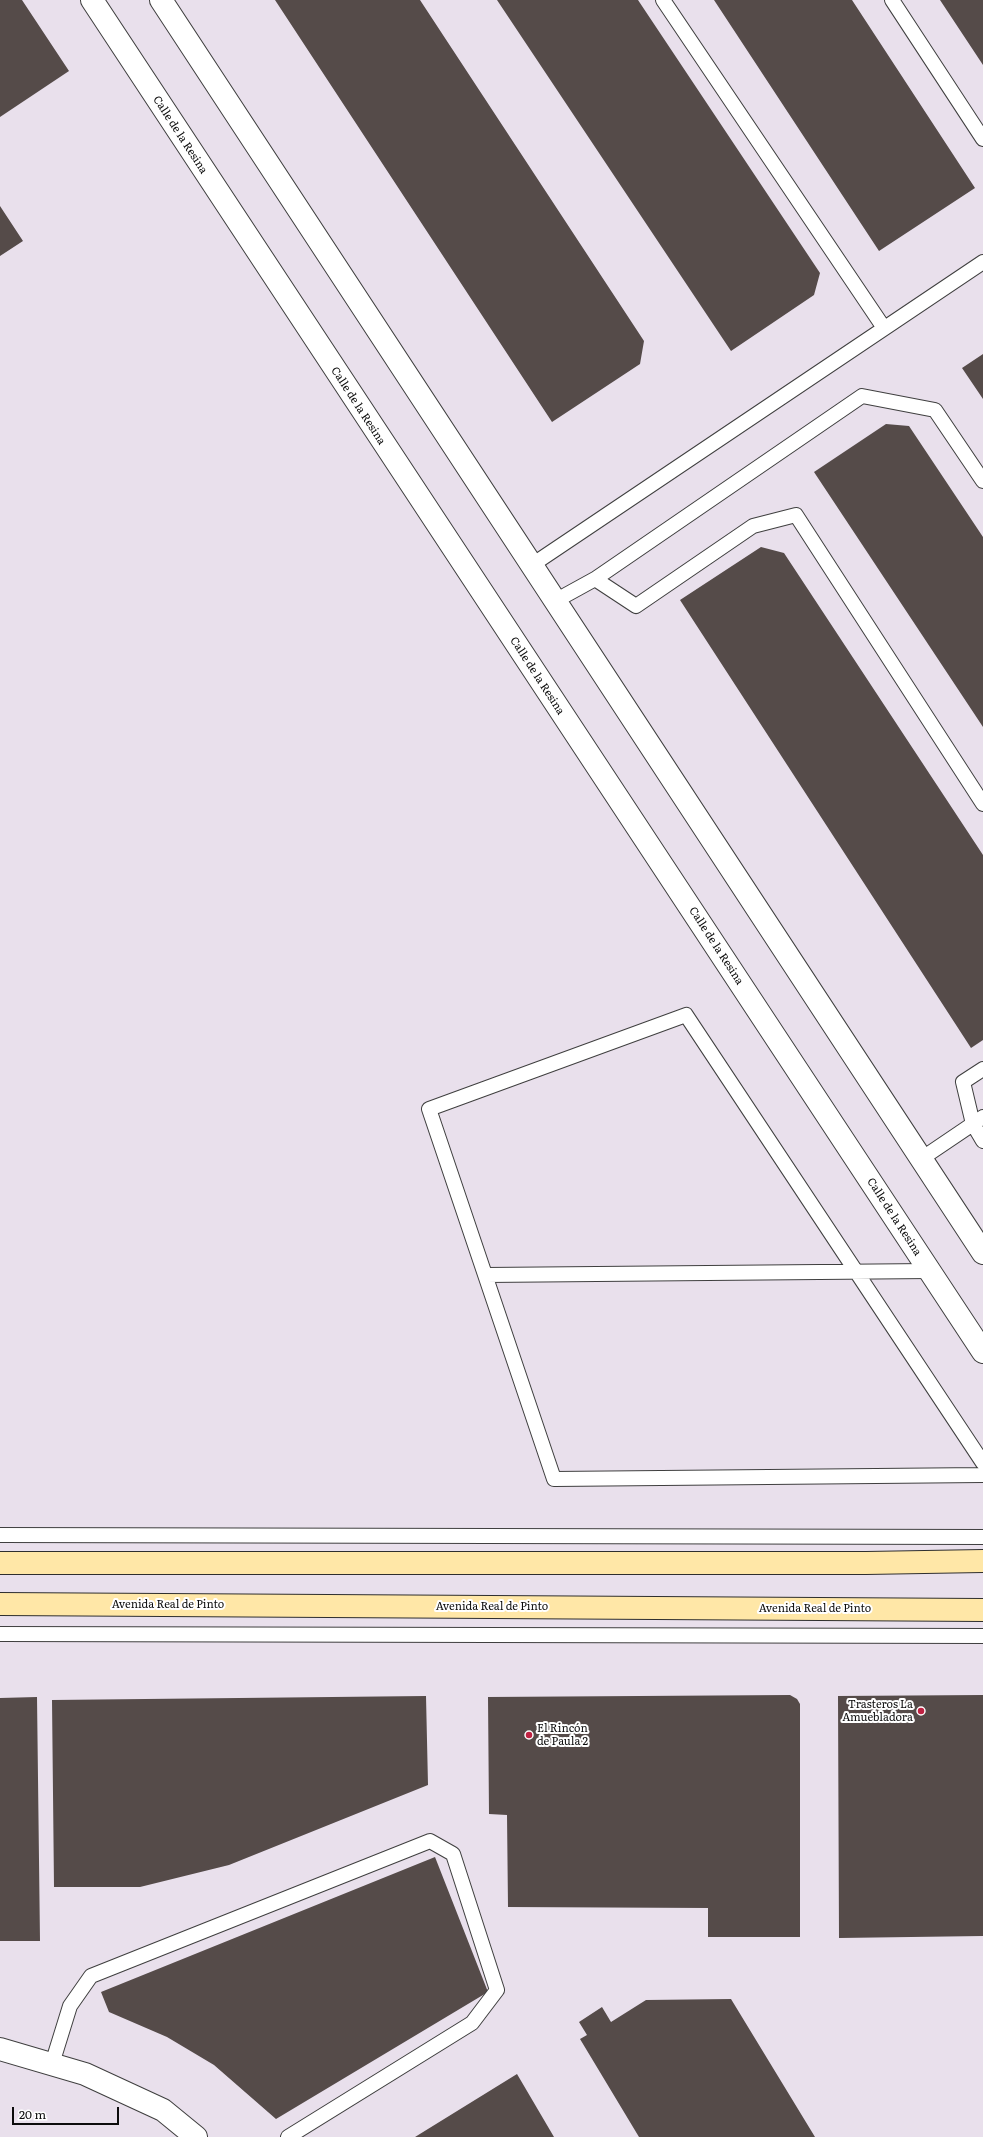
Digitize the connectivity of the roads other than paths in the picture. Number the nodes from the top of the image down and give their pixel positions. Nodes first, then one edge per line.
1 (92, 0) edge
2 (161, 0) edge
3 (664, 0) edge
4 (892, 0) edge
5 (983, 140) edge
6 (983, 262) edge
7 (884, 328) junction
8 (983, 481) edge
9 (532, 565) junction
10 (595, 579) junction
11 (556, 601) junction
12 (983, 804) edge
13 (983, 1069) edge
14 (978, 1120) edge
15 (983, 1141) edge
16 (921, 1158) junction
17 (983, 1253) edge
18 (930, 1271) junction
19 (856, 1272) junction
20 (486, 1275) junction
21 (983, 1352) edge
22 (983, 1463) edge
23 (983, 1475) edge
24 (0, 1535) edge
25 (983, 1537) edge
26 (983, 1561) edge
27 (0, 1563) edge
28 (0, 1604) edge
29 (983, 1610) edge
30 (0, 1634) edge
31 (983, 1636) edge
32 (0, 2049) edge
33 (52, 2064) junction
34 (196, 2137) edge
35 (288, 2137) edge

1 - 18 street, Calle de la Resina
2 - 9 street
3 - 7 lane
4 - 5 lane
6 - 7 lane
7 - 9 lane
8 - 10 lane
9 - 11 street
10 - 11 lane
10 - 12 lane
11 - 16 street
13 - 14 lane
14 - 15 lane
14 - 16 lane
16 - 17 street
18 - 19 lane
18 - 21 street, Calle de la Resina
19 - 20 lane
19 - 20 lane
19 - 22 lane
20 - 23 lane
24 - 25 lane
26 - 27 main road
28 - 29 main road, Avenida Real de Pinto
30 - 31 lane
32 - 33 street
33 - 34 street
33 - 35 lane

